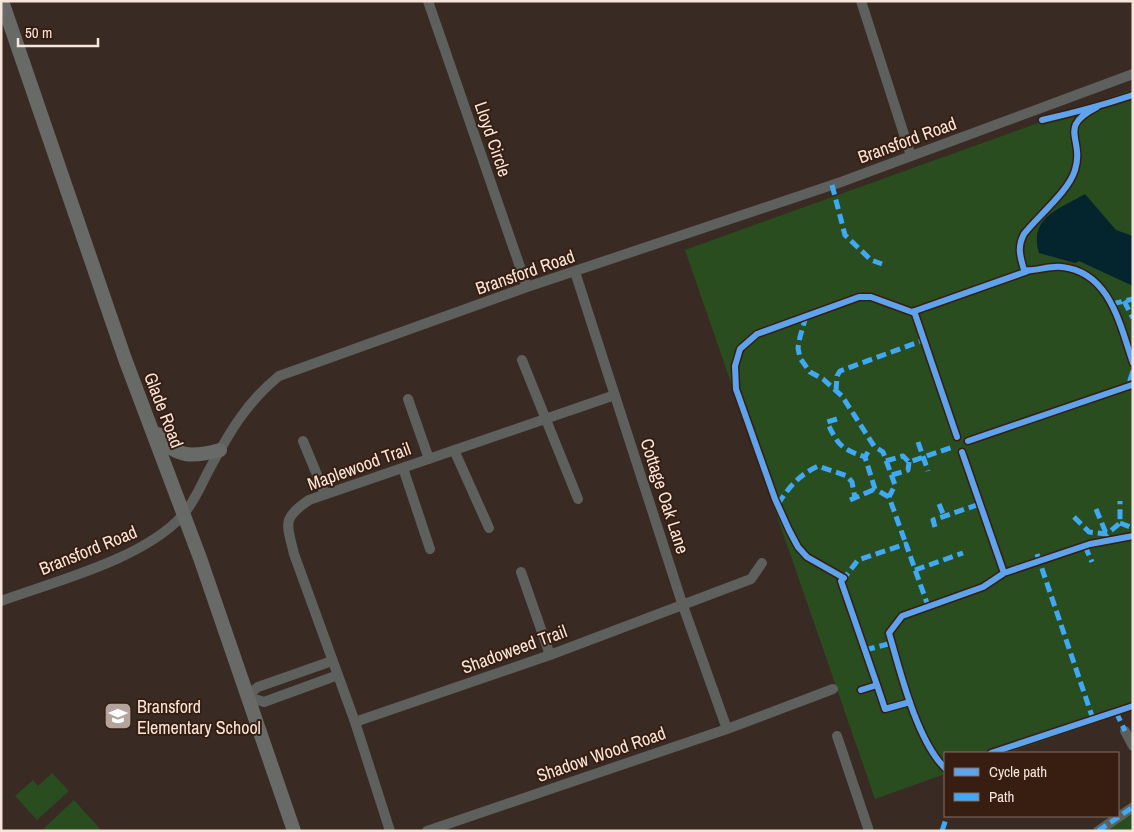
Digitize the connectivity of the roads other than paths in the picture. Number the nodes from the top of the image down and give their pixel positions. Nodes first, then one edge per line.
1 (2, 1) edge
2 (428, 1) edge
3 (861, 1) edge
4 (1133, 74) edge
5 (912, 156) junction
6 (575, 272) junction
7 (527, 287) junction
8 (522, 360) dead end
9 (615, 395) junction
10 (408, 399) dead end
11 (546, 419) junction
12 (150, 422) junction
13 (303, 441) dead end
14 (220, 450) junction
15 (454, 450) junction
16 (430, 459) junction
17 (403, 468) junction
18 (325, 494) junction
19 (578, 498) dead end
20 (183, 515) junction
21 (489, 528) dead end
22 (430, 549) dead end
23 (762, 562) dead end
24 (521, 572) dead end
25 (1, 601) edge
26 (682, 603) junction
27 (550, 655) junction
28 (332, 661) junction
29 (338, 675) junction
30 (833, 689) dead end
31 (246, 696) junction
32 (355, 722) junction
33 (727, 729) junction
34 (1125, 731) dead end
35 (838, 736) dead end
36 (1133, 746) edge
37 (1133, 807) edge
38 (1118, 817) edge
39 (1119, 817) edge
40 (294, 831) edge
41 (390, 831) edge
42 (427, 831) edge
43 (869, 831) edge
44 (1098, 831) edge

1 - 12 main road, Glade Road
2 - 7 street, Lloyd Circle
3 - 5 street
4 - 5 street, Bransford Road
5 - 6 street, Bransford Road
6 - 7 street, Bransford Road
6 - 9 street, Cottage Oak Lane
7 - 14 street, Bransford Road
8 - 11 street
9 - 11 street, Maplewood Trail
9 - 26 street, Cottage Oak Lane
10 - 16 street
11 - 15 street, Maplewood Trail
11 - 19 street
12 - 14 main road
12 - 20 main road, Glade Road
13 - 18 street
14 - 20 street, Bransford Road
15 - 16 street, Maplewood Trail
15 - 21 street
16 - 17 street, Maplewood Trail
17 - 18 street, Maplewood Trail
17 - 22 street
18 - 28 street, Maplewood Trail
20 - 25 street, Bransford Road
20 - 31 main road, Glade Road
23 - 26 street, Shadoweed Trail
24 - 27 street
26 - 27 street, Shadoweed Trail
26 - 33 street, Cottage Oak Lane
27 - 32 street, Shadoweed Trail
28 - 29 street, Maplewood Trail
28 - 31 street
29 - 31 street
29 - 32 street, Maplewood Trail
30 - 33 street, Shadow Wood Road
31 - 40 main road, Glade Road
32 - 41 street, Maplewood Trail
33 - 42 street, Shadow Wood Road
34 - 36 street
35 - 43 street
37 - 39 street
38 - 44 street

